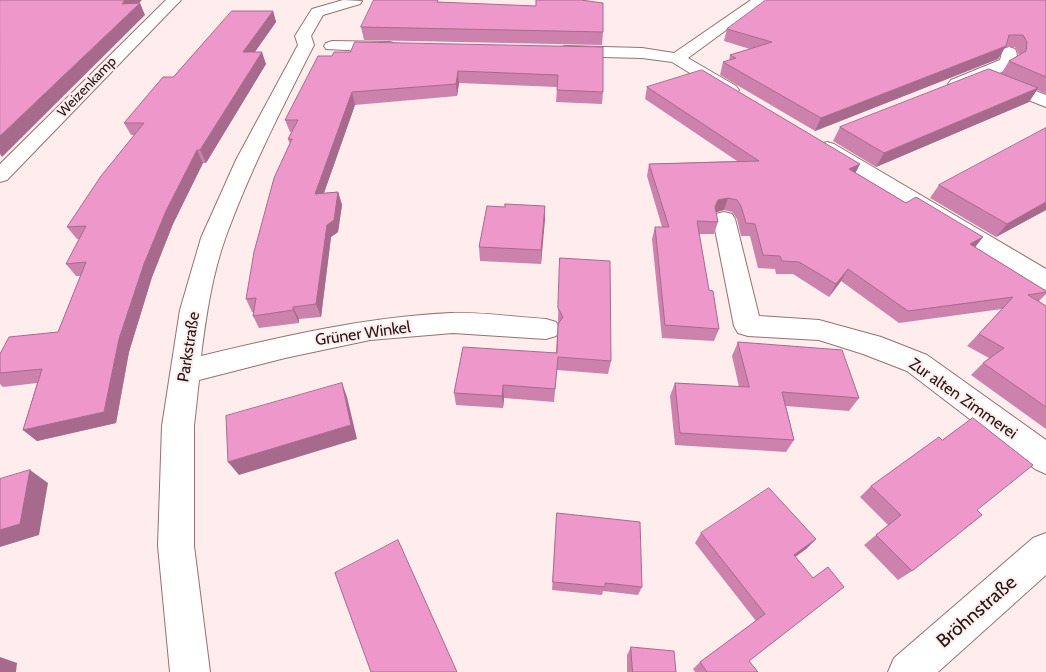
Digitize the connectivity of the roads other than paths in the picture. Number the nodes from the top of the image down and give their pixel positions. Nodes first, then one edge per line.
1 (174, 0) edge
2 (760, 0) edge
3 (355, 1) edge
4 (319, 45) junction
5 (402, 47) edge
6 (548, 50) edge
7 (1009, 52) edge
8 (677, 58) junction
9 (982, 74) junction
10 (940, 90) edge
11 (747, 100) edge
12 (1046, 102) edge
13 (833, 132) dead end
14 (0, 176) edge
15 (724, 219) dead end
16 (1046, 281) edge
17 (546, 328) dead end
18 (184, 372) junction
19 (1046, 459) edge
20 (1046, 551) edge
21 (190, 672) edge
22 (908, 672) edge

1 - 14 street, Weizenkamp
2 - 8 street
3 - 4 street, Parkstraße
3 - 4 street, Parkstraße
4 - 5 street
4 - 18 street, Parkstraße
6 - 8 street
7 - 9 street
8 - 11 street
9 - 10 street
9 - 12 street
13 - 16 street
15 - 19 street, Zur alten Zimmerei
17 - 18 street, Grüner Winkel
18 - 21 street, Parkstraße
20 - 22 street, Bröhnstraße

